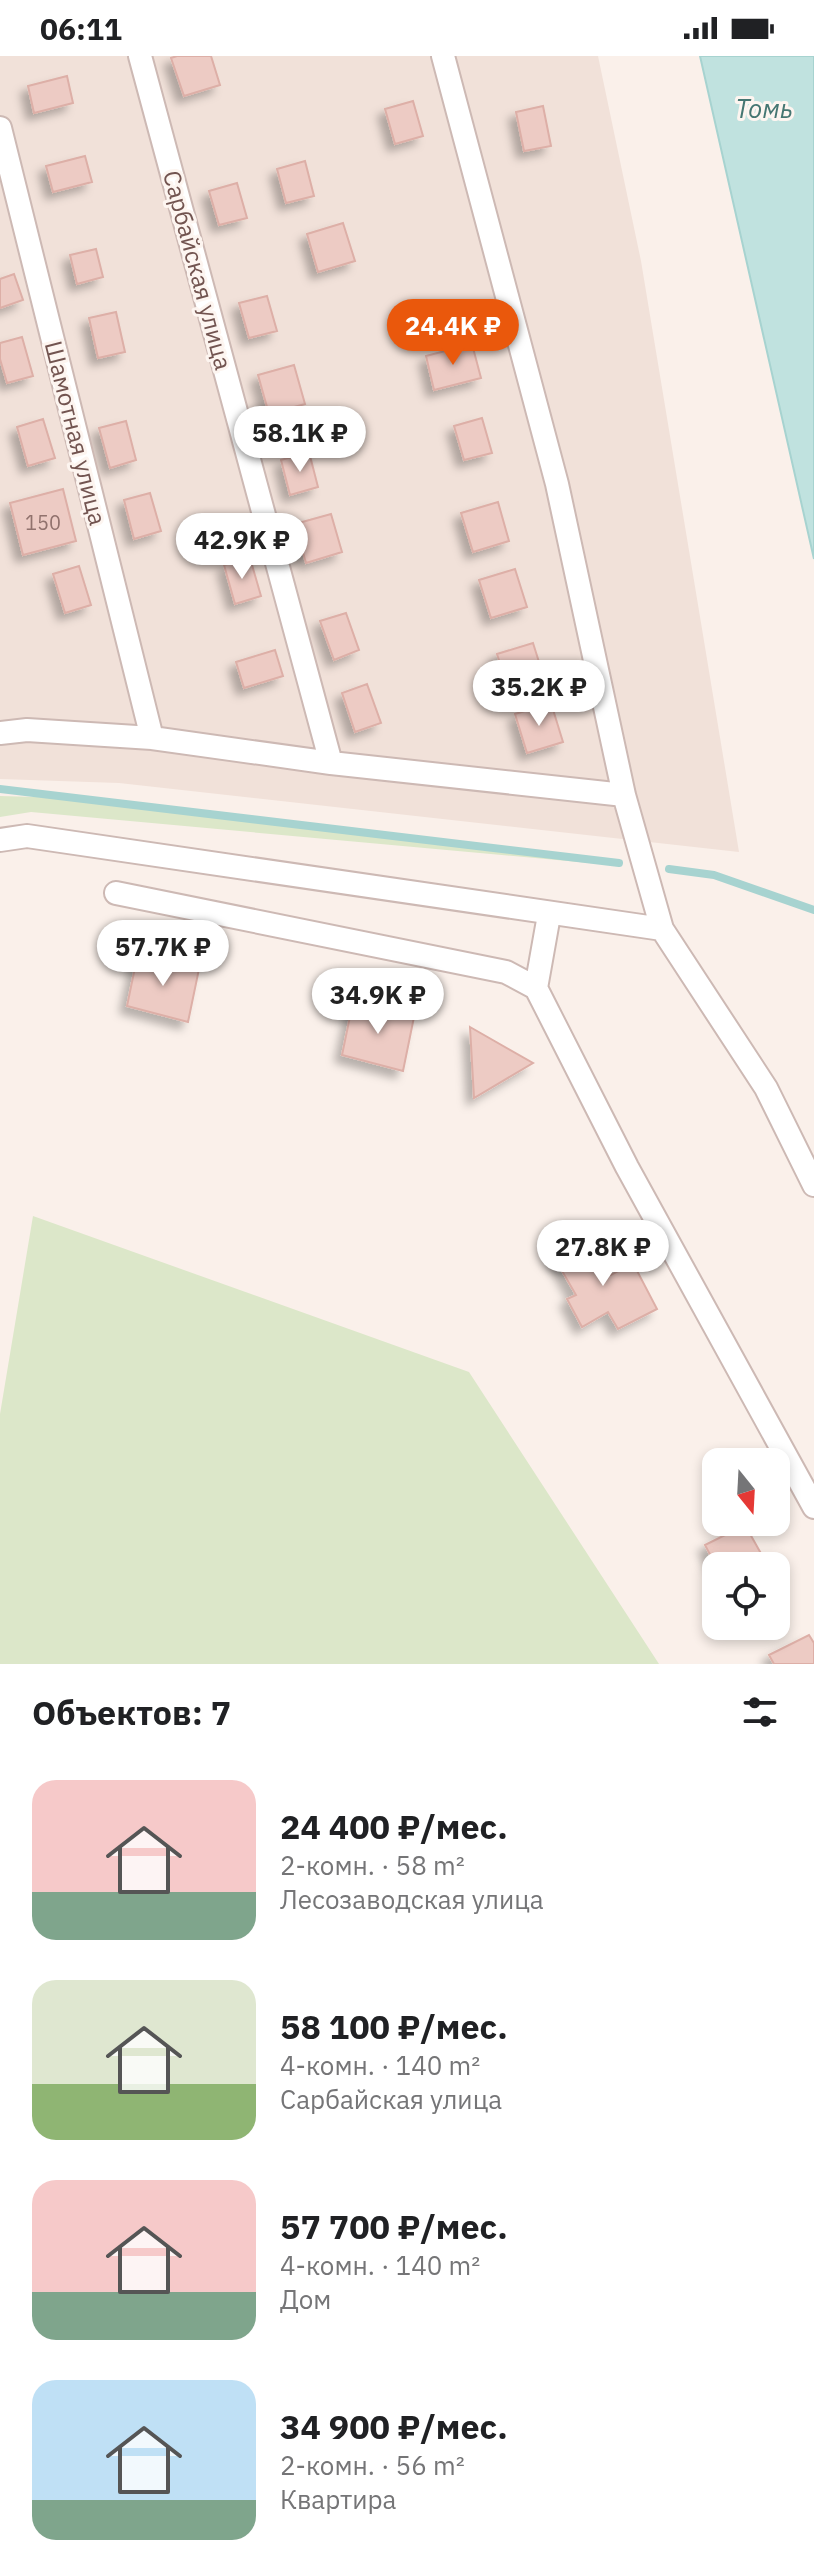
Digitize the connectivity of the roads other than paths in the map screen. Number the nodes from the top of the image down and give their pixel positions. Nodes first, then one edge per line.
1 (140, 56) edge
2 (443, 56) edge
3 (0, 128) edge
4 (0, 733) edge
5 (152, 738) junction
6 (331, 763) junction
7 (624, 795) junction
8 (0, 840) edge
9 (116, 893) dead end
10 (549, 915) junction
11 (662, 929) junction
12 (536, 988) junction
13 (814, 1185) edge
14 (814, 1507) edge

1 - 6 street, Сарбайская улица
2 - 7 street
3 - 5 street, Шамотная улица
4 - 5 street
5 - 6 street
6 - 7 street
7 - 11 street
8 - 10 street
9 - 12 street
10 - 11 street
10 - 12 street
11 - 13 street
12 - 14 street

